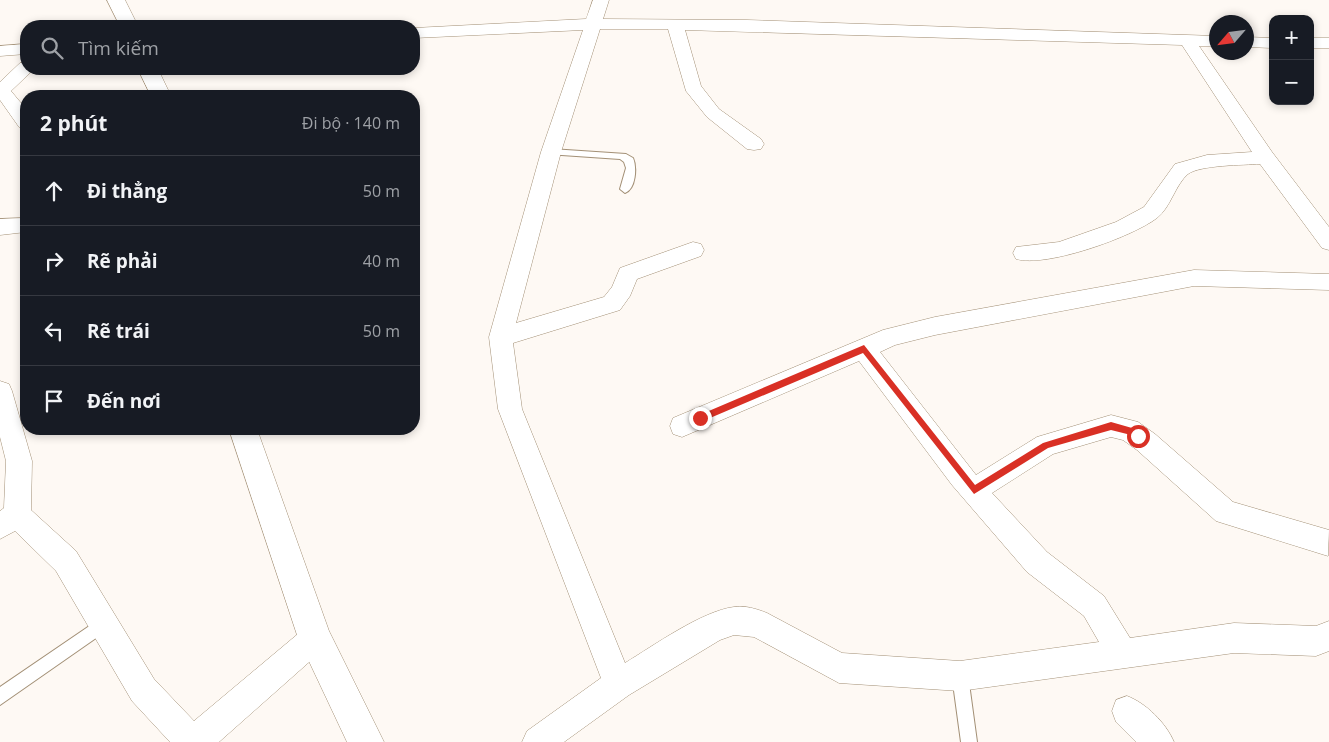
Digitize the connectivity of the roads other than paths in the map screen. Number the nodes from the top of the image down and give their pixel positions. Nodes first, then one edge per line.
1 (116, 0) edge
2 (601, 0) edge
3 (126, 20) edge
4 (594, 24) junction
5 (675, 25) junction
6 (420, 33) edge
7 (1187, 40) junction
8 (1209, 41) edge
9 (1254, 42) edge
10 (1269, 43) edge
11 (1314, 43) edge
12 (1329, 44) edge
13 (20, 49) edge
14 (0, 51) edge
15 (20, 73) edge
16 (151, 75) edge
17 (158, 90) edge
18 (0, 91) edge
19 (20, 114) edge
20 (754, 144) dead end
21 (551, 152) junction
22 (1265, 157) junction
23 (624, 189) dead end
24 (20, 225) edge
25 (0, 227) edge
26 (1329, 242) edge
27 (693, 250) dead end
28 (1024, 253) dead end
29 (1329, 282) edge
30 (501, 337) junction
31 (864, 349) junction
32 (0, 391) edge
33 (682, 426) dead end
34 (245, 435) edge
35 (974, 490) junction
36 (8, 520) edge
37 (1329, 544) edge
38 (104, 624) junction
39 (1329, 636) edge
40 (315, 638) junction
41 (1122, 653) junction
42 (960, 676) junction
43 (618, 684) junction
44 (0, 697) edge
45 (1127, 712) dead end
46 (190, 742) edge
47 (366, 742) edge
48 (538, 742) edge
49 (969, 742) edge
50 (1158, 742) edge

1 - 3 street
2 - 4 street
4 - 5 street
4 - 6 street
4 - 21 street
5 - 7 street
5 - 20 street
7 - 8 street
7 - 22 street
9 - 10 street
11 - 12 street
13 - 14 street
15 - 18 street
16 - 17 street
18 - 19 street
21 - 23 lane
21 - 30 street
22 - 26 street
22 - 28 street
24 - 25 street
27 - 30 street
29 - 31 street
30 - 43 street
31 - 33 street
31 - 35 street
32 - 36 street
34 - 40 street
35 - 37 street
35 - 41 street
36 - 38 street
38 - 44 lane
38 - 46 street
39 - 41 street
40 - 46 street
40 - 47 street
41 - 42 street
42 - 43 street
42 - 49 lane
43 - 48 street
45 - 50 street

